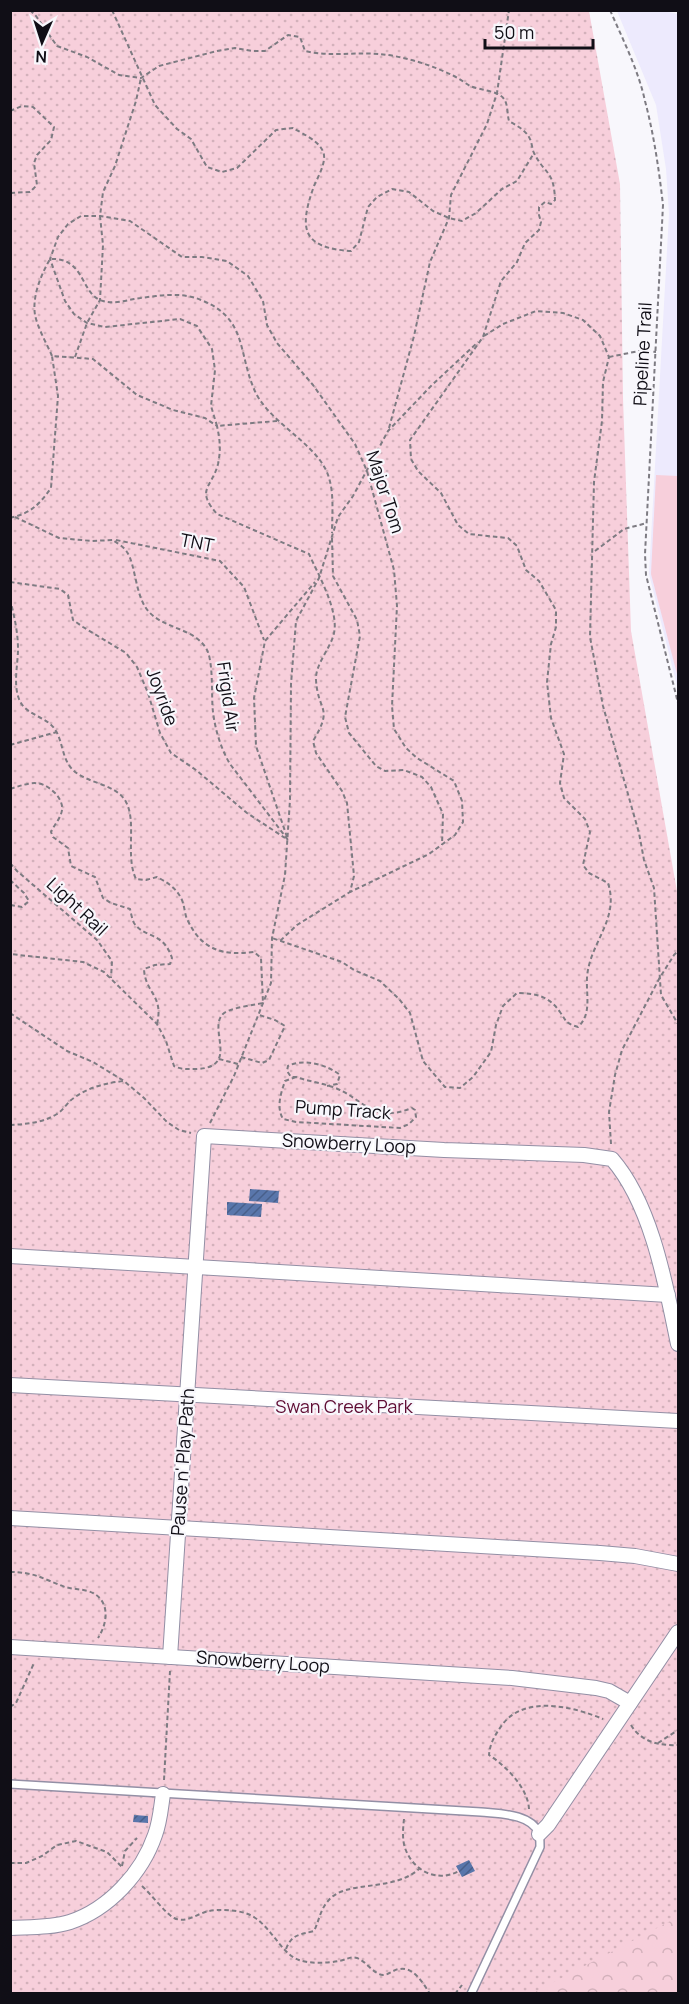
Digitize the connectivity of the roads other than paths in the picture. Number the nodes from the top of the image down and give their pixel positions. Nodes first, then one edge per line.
1 (10, 1256) edge
2 (195, 1266) junction
3 (668, 1295) junction
4 (678, 1344) edge
5 (10, 1385) edge
6 (187, 1395) junction
7 (678, 1421) edge
8 (10, 1518) edge
9 (178, 1528) junction
10 (678, 1564) edge
11 (678, 1632) edge
12 (10, 1647) edge
13 (170, 1657) junction
14 (623, 1713) junction
15 (10, 1784) edge
16 (163, 1794) junction
17 (539, 1834) junction
18 (10, 1928) edge
19 (471, 1994) edge

1 - 2 street
2 - 3 street
2 - 3 street, Snowberry Loop
2 - 6 street, Pause n' Play Path
3 - 4 street
5 - 6 street
6 - 7 street
6 - 9 street, Pause n' Play Path
8 - 9 street
9 - 10 street
9 - 13 street, Pause n' Play Path
11 - 14 street
12 - 13 street
13 - 14 street, Snowberry Loop
14 - 17 street
15 - 16 lane
16 - 17 lane
16 - 18 street
17 - 19 lane

